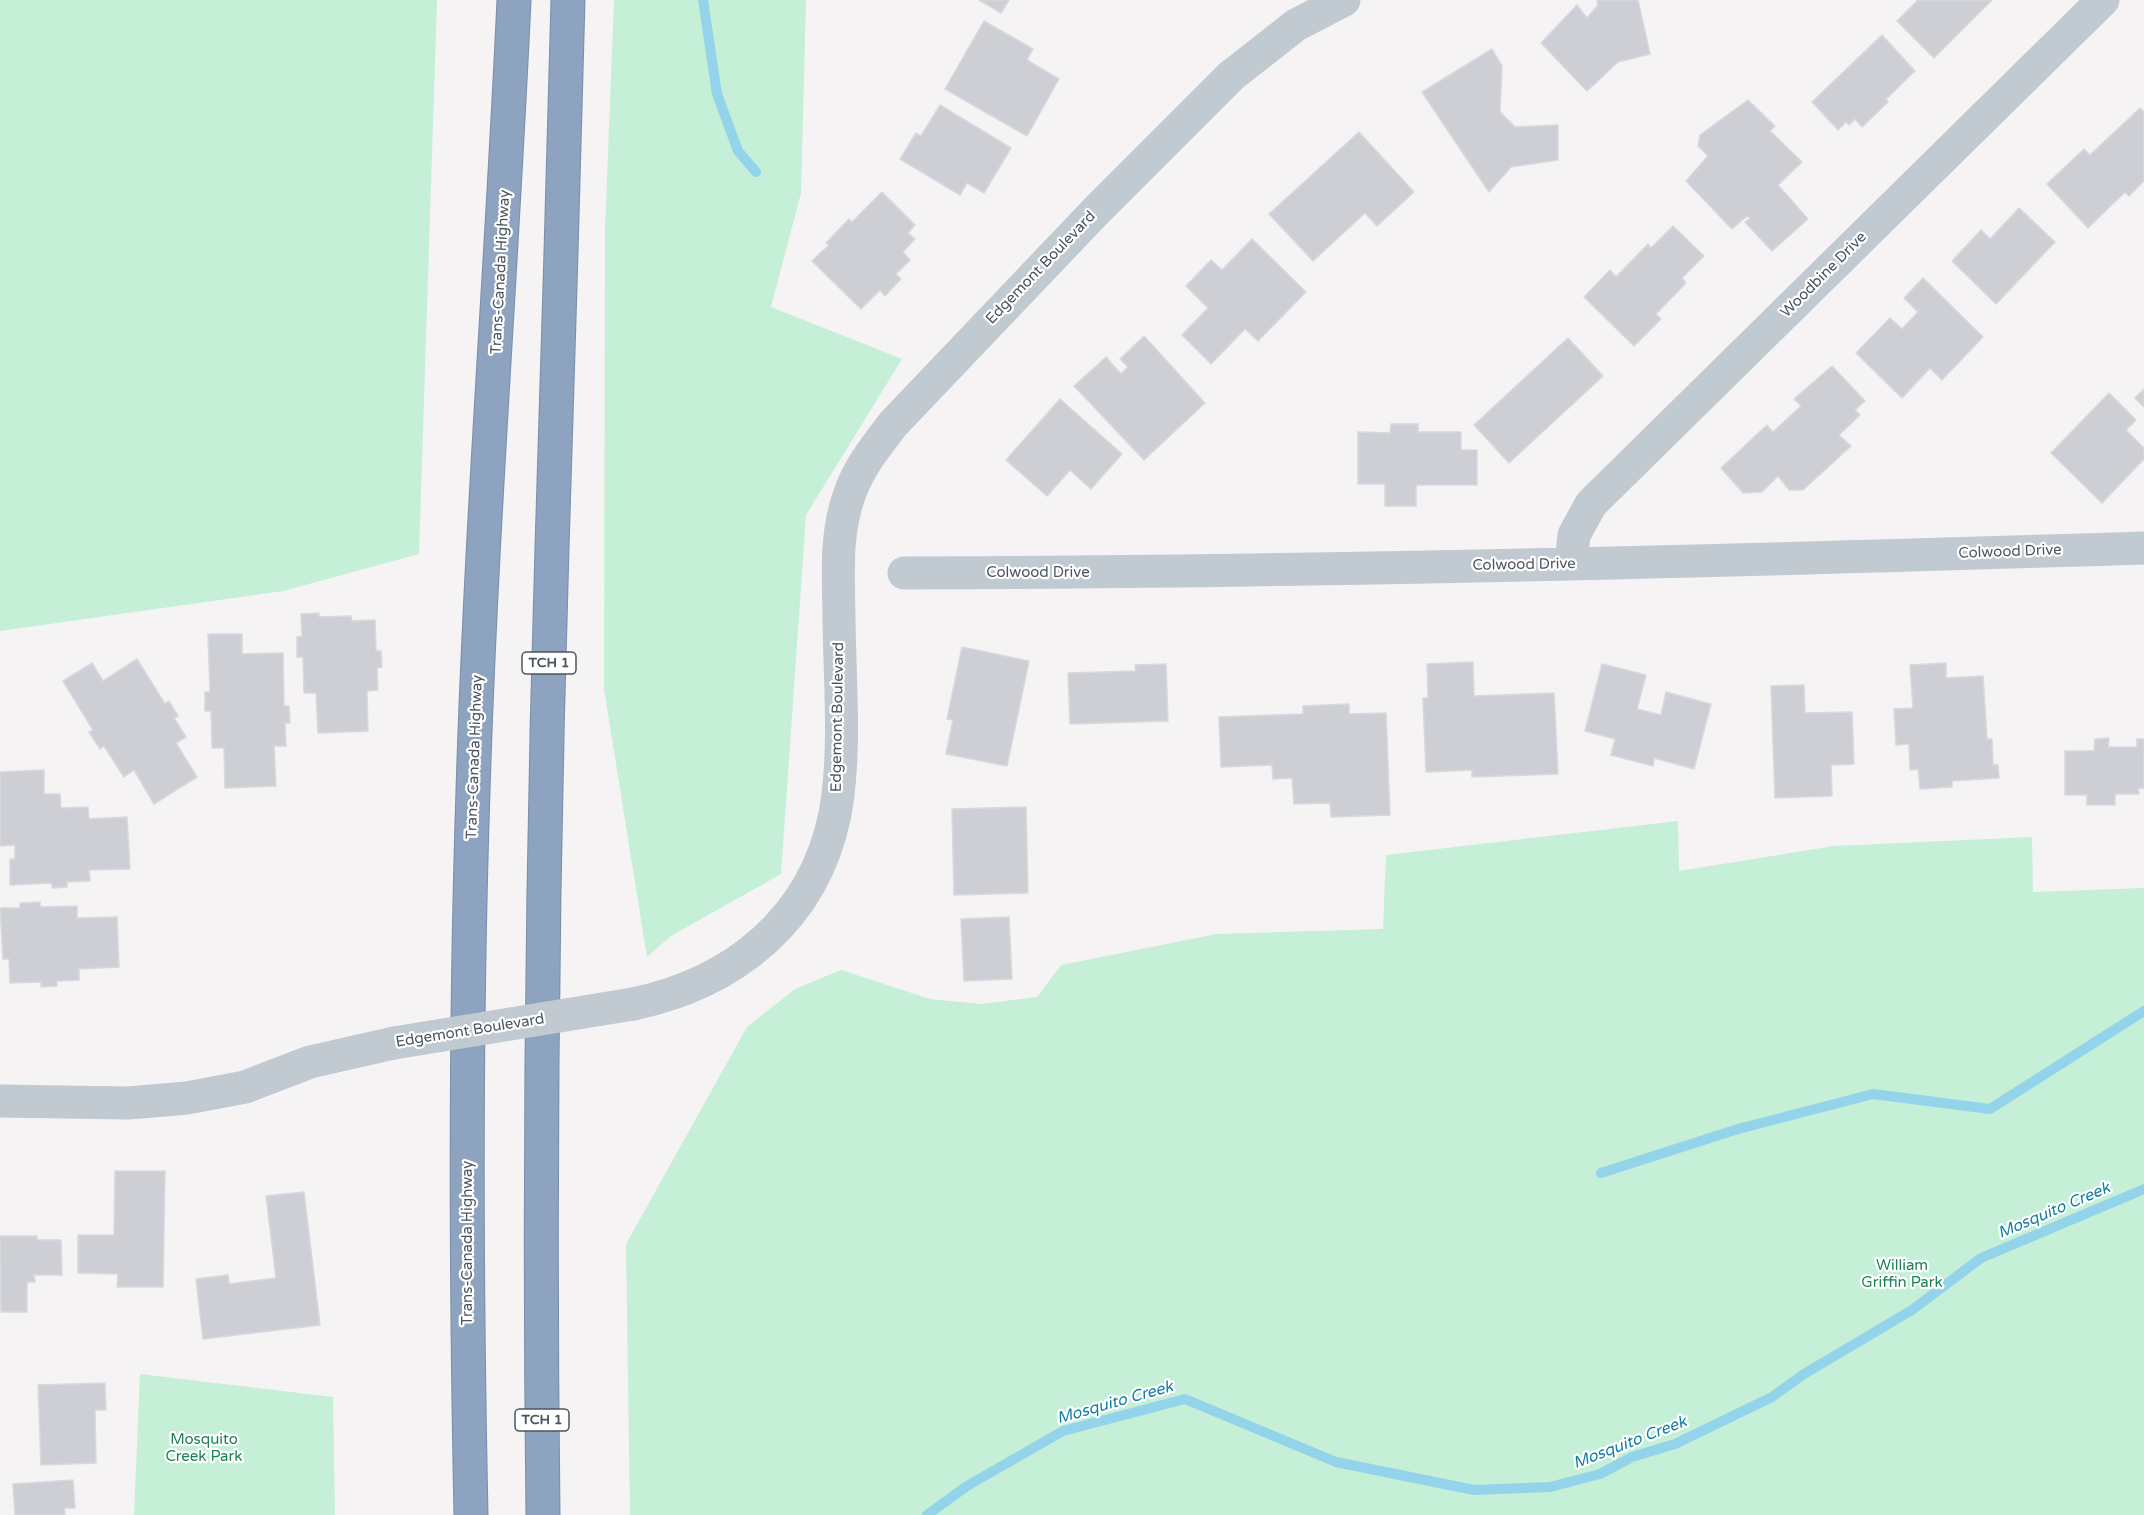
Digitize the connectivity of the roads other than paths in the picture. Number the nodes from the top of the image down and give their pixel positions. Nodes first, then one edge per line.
1 (514, 0) edge
2 (568, 0) edge
3 (1344, 0) edge
4 (2103, 0) edge
5 (2144, 548) edge
6 (1570, 564) junction
7 (904, 573) dead end
8 (0, 1101) edge
9 (468, 1370) junction
10 (462, 1515) edge
11 (471, 1515) edge
12 (543, 1515) edge

1 - 9 highway, Trans-Canada Highway
2 - 12 highway, TCH 1
3 - 8 street, Edgemont Boulevard, bridge
4 - 6 street, Woodbine Drive
5 - 6 street, Colwood Drive
6 - 7 street, Colwood Drive
9 - 10 highway
9 - 11 highway, Trans-Canada Highway

